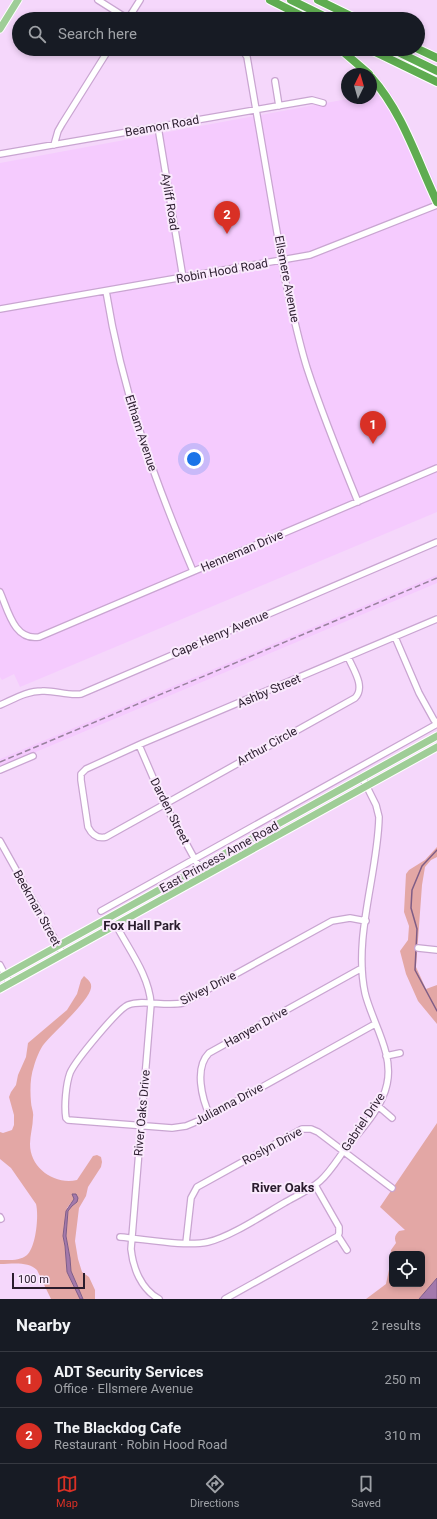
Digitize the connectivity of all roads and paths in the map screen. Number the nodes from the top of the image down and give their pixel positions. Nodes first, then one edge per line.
1 (18, 0) edge
2 (98, 0) edge
3 (140, 0) edge
4 (269, 0) edge
5 (291, 0) edge
6 (318, 0) edge
7 (117, 12) edge
8 (132, 12) edge
9 (282, 12) edge
10 (294, 12) edge
11 (316, 12) edge
12 (343, 12) edge
13 (0, 29) edge
14 (425, 52) edge
15 (106, 56) edge
16 (246, 56) edge
17 (348, 56) edge
18 (383, 56) edge
19 (406, 56) edge
20 (437, 58) edge
21 (362, 68) edge
22 (437, 71) edge
23 (275, 81) dead end
24 (437, 82) edge
25 (377, 85) edge
26 (323, 103) dead end
27 (279, 106) junction
28 (256, 110) junction
29 (158, 127) junction
30 (54, 145) junction
31 (0, 154) edge
32 (437, 204) edge
33 (282, 260) junction
34 (183, 278) junction
35 (106, 291) junction
36 (0, 309) edge
37 (437, 468) edge
38 (358, 502) junction
39 (437, 542) edge
40 (193, 571) junction
41 (0, 592) edge
42 (437, 621) edge
43 (395, 637) junction
44 (348, 657) junction
45 (0, 705) edge
46 (437, 723) edge
47 (437, 736) edge
48 (139, 745) junction
49 (437, 747) edge
50 (33, 756) dead end
51 (0, 770) edge
52 (362, 777) junction
53 (367, 786) junction
54 (164, 803) junction
55 (141, 817) joint
56 (0, 841) edge
57 (195, 859) junction
58 (199, 868) junction
59 (204, 876) junction
60 (101, 911) dead end
61 (366, 921) junction
62 (116, 925) junction
63 (59, 946) junction
64 (418, 948) dead end
65 (437, 950) edge
66 (63, 954) junction
67 (0, 965) edge
68 (362, 968) junction
69 (3, 977) edge
70 (10, 984) junction
71 (0, 990) edge
72 (151, 1004) junction
73 (375, 1024) junction
74 (400, 1053) dead end
75 (386, 1056) junction
76 (378, 1106) junction
77 (210, 1116) junction
78 (392, 1118) dead end
79 (68, 1120) joint
80 (141, 1126) junction
81 (344, 1151) junction
82 (315, 1185) junction
83 (392, 1188) dead end
84 (338, 1236) junction
85 (120, 1237) dead end
86 (132, 1238) junction
87 (186, 1243) junction
88 (347, 1250) dead end
89 (159, 1299) edge
90 (226, 1299) edge

1 - 13 main road
2 - 7 street
3 - 8 street
4 - 9 highway
4 - 10 highway
5 - 11 highway
6 - 12 highway
14 - 20 highway
15 - 30 street
16 - 28 street, Ellsmere Avenue
17 - 21 highway
18 - 24 highway
19 - 22 highway
23 - 27 street
25 - 32 highway
26 - 27 street, Beamon Road
27 - 28 street, Beamon Road
28 - 29 street, Beamon Road
28 - 33 street, Ellsmere Avenue
29 - 30 street, Beamon Road
29 - 34 street, Ayliff Road
30 - 31 street, Beamon Road
32 - 33 street, Robin Hood Road
33 - 34 street, Robin Hood Road
33 - 38 street, Ellsmere Avenue
34 - 35 street, Robin Hood Road
35 - 36 street, Robin Hood Road
35 - 40 street, Eltham Avenue
37 - 38 street, Henneman Drive
38 - 40 street, Henneman Drive
39 - 45 street, Cape Henry Avenue
40 - 41 street, Henneman Drive
42 - 43 street, Ashby Street
43 - 44 street, Ashby Street
43 - 46 street
44 - 48 street, Ashby Street
44 - 54 street, Arthur Circle
46 - 57 street
47 - 52 main road, East Princess Anne Road
48 - 54 street, Darden Street
48 - 55 street, Ashby Street
49 - 53 main road, East Princess Anne Road
50 - 51 street
52 - 53 street, Gabriel Drive
52 - 58 main road, East Princess Anne Road
53 - 59 main road, East Princess Anne Road
53 - 61 street, Gabriel Drive
54 - 55 street, Arthur Circle
54 - 57 street, Darden Street
56 - 63 street, Beekman Street
57 - 58 street, Darden Street
57 - 60 street
58 - 59 street, Darden Street
58 - 63 main road, East Princess Anne Road
59 - 62 main road, East Princess Anne Road
61 - 68 street, Gabriel Drive
61 - 72 street, Silvey Drive
62 - 66 main road, East Princess Anne Road
62 - 72 street, River Oaks Drive
63 - 66 street, Beekman Street
63 - 69 main road, East Princess Anne Road
64 - 65 street
66 - 70 main road, East Princess Anne Road
67 - 69 street
68 - 73 street, Gabriel Drive
68 - 77 street, Hanyen Drive
69 - 70 street
70 - 71 main road, East Princess Anne Road
72 - 79 street, Silvey Drive
72 - 80 street, River Oaks Drive
73 - 75 street, Gabriel Drive
73 - 77 street, Julianna Drive
74 - 75 street
75 - 76 street, Gabriel Drive
76 - 78 street
76 - 81 street, Gabriel Drive
77 - 80 street, Julianna Drive
79 - 80 street, Julianna Drive
80 - 86 street, River Oaks Drive
81 - 82 street, Gabriel Drive
81 - 83 street, Roslyn Drive
81 - 87 street, Roslyn Drive
82 - 84 street
82 - 87 street, Gabriel Drive
84 - 88 street
84 - 90 street
85 - 86 street, Gabriel Drive
86 - 87 street, Gabriel Drive
86 - 89 street, River Oaks Drive

